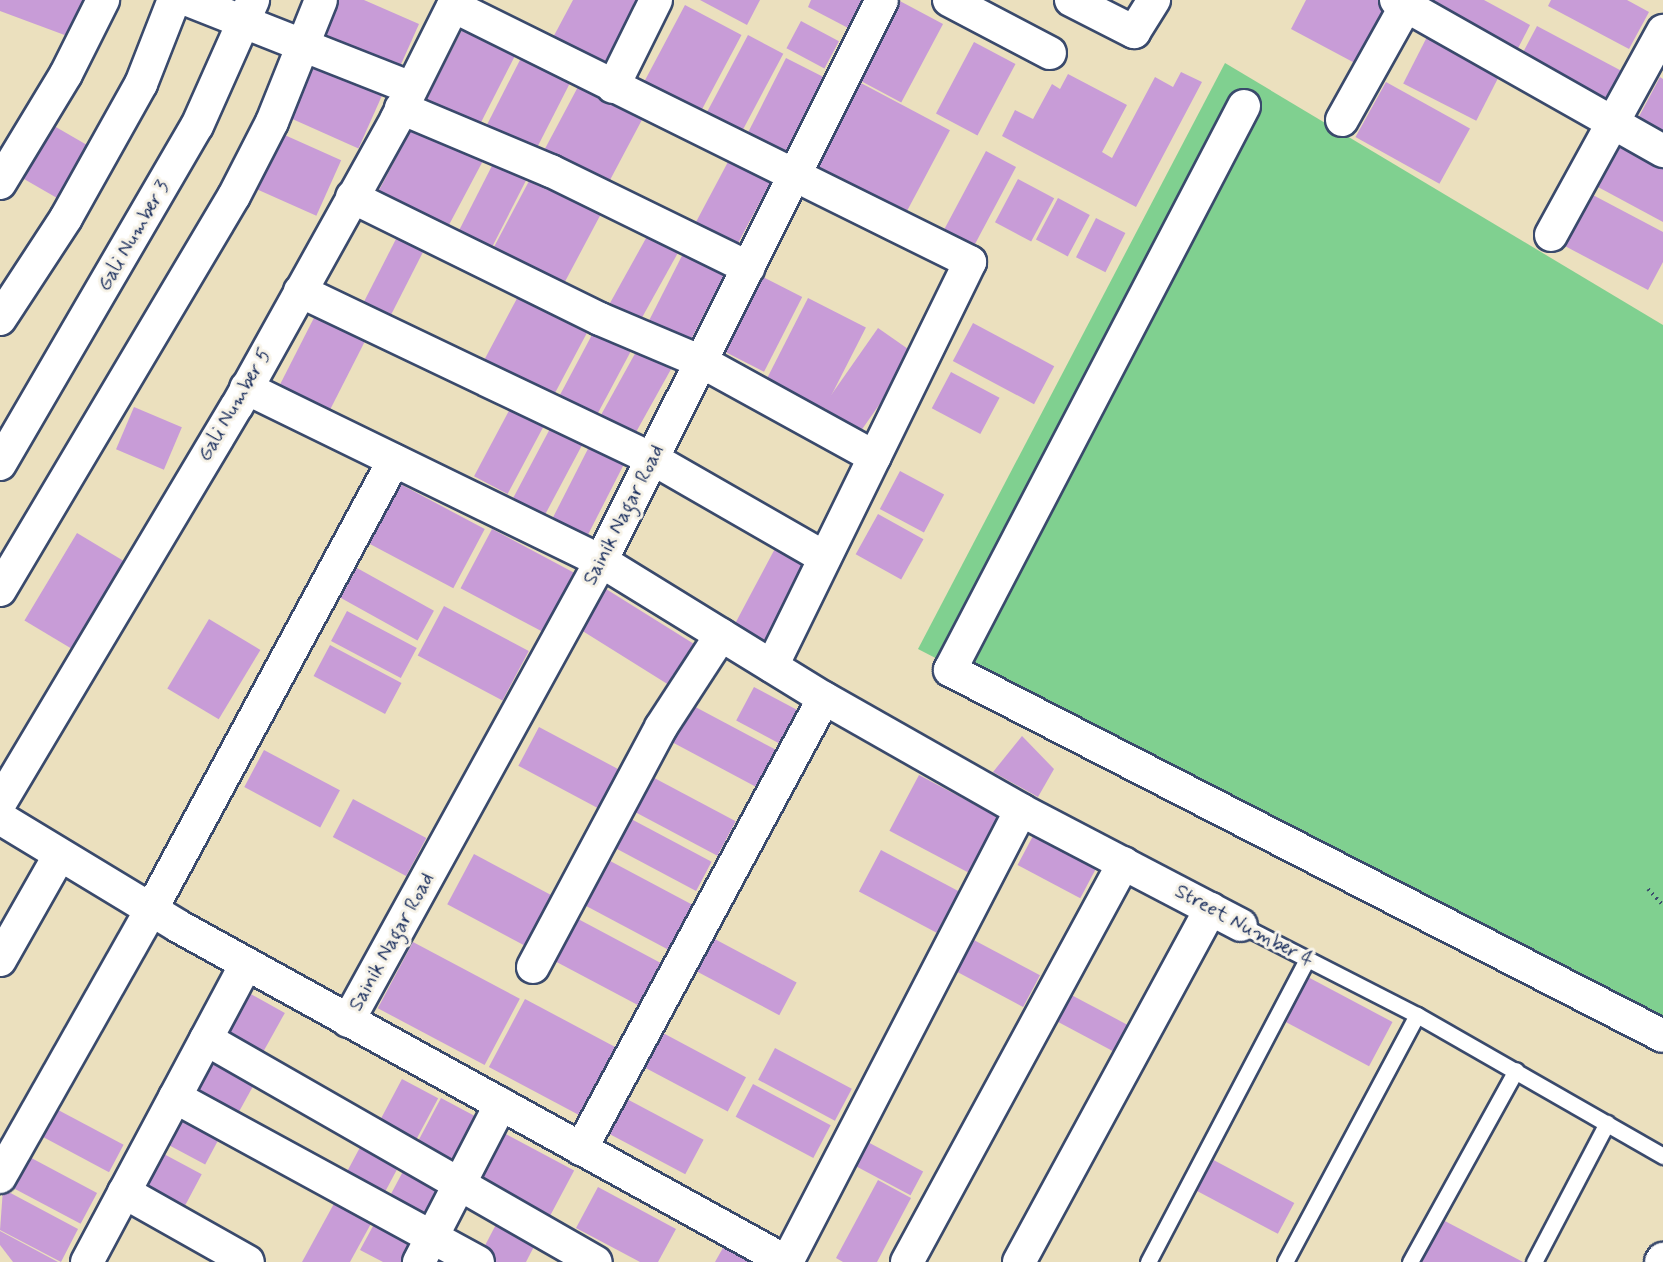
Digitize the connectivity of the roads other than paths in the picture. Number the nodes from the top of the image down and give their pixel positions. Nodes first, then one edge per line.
1 (103, 0) edge
2 (174, 0) edge
3 (188, 0) edge
4 (321, 0) edge
5 (656, 0) edge
6 (882, 0) edge
7 (949, 0) edge
8 (1071, 0) edge
9 (1154, 0) edge
10 (1404, 2) edge
11 (454, 3) edge
12 (249, 11) edge
13 (1663, 31) edge
14 (303, 46) junction
15 (1050, 53) dead end
16 (614, 87) junction
17 (406, 98) junction
18 (1244, 106) dead end
19 (1342, 120) dead end
20 (1613, 121) junction
21 (1663, 151) edge
22 (795, 177) junction
23 (0, 183) edge
24 (352, 197) junction
25 (1551, 235) dead end
26 (749, 268) junction
27 (300, 291) junction
28 (0, 320) edge
29 (702, 362) junction
30 (246, 388) junction
31 (874, 457) junction
32 (653, 459) junction
33 (394, 460) junction
34 (0, 464) edge
35 (825, 558) junction
36 (602, 561) junction
37 (0, 590) edge
38 (721, 635) junction
39 (772, 666) junction
40 (824, 698) junction
41 (0, 802) edge
42 (1021, 810) junction
43 (0, 818) edge
44 (59, 856) junction
45 (1124, 863) junction
46 (1211, 909) junction
47 (151, 910) junction
48 (1241, 925) joint
49 (1307, 959) junction
50 (0, 960) edge
51 (246, 964) junction
52 (533, 967) dead end
53 (1417, 1015) junction
54 (348, 1021) junction
55 (1663, 1036) edge
56 (206, 1039) junction
57 (1515, 1070) junction
58 (175, 1097) junction
59 (501, 1104) junction
60 (1607, 1123) junction
61 (581, 1149) junction
62 (1663, 1156) edge
63 (0, 1177) edge
64 (460, 1183) junction
65 (124, 1192) junction
66 (426, 1249) edge
67 (87, 1262) edge
68 (248, 1262) edge
69 (478, 1262) edge
70 (596, 1262) edge
71 (907, 1262) edge
72 (1019, 1262) edge
73 (1148, 1262) edge
74 (1285, 1262) edge
75 (1410, 1262) edge
76 (1534, 1262) edge

1 - 23 street
2 - 28 street
3 - 12 street
4 - 14 street
5 - 16 street
6 - 22 street, Sainik Nagar Road
7 - 15 street
8 - 9 street
10 - 19 street
10 - 20 street
11 - 16 street
11 - 17 street, Gali Number 5
12 - 14 street
12 - 34 street, Gali Number 3
13 - 20 street
14 - 17 street
14 - 37 street
16 - 22 street
17 - 24 street, Gali Number 5
17 - 26 street
18 - 55 street
20 - 21 street
20 - 25 street
22 - 26 street, Sainik Nagar Road
22 - 31 street
24 - 27 street, Gali Number 5
24 - 29 street
26 - 29 street, Sainik Nagar Road
27 - 30 street, Gali Number 5
27 - 32 street
29 - 31 street
29 - 32 street, Sainik Nagar Road
30 - 33 street, Street Number 4
30 - 41 street, Gali Number 5
31 - 35 street
32 - 35 street
32 - 36 street, Sainik Nagar Road
33 - 36 street, Street Number 4
33 - 47 street
35 - 39 street
36 - 38 street, Street Number 4
36 - 54 street, Sainik Nagar Road
38 - 39 street, Street Number 4
38 - 52 street
39 - 40 street, Street Number 4
40 - 42 street, Street Number 4
40 - 61 street
42 - 45 street, Street Number 4
42 - 61 street
43 - 44 street
44 - 47 street
44 - 50 street
45 - 46 street, Street Number 4
45 - 71 street
46 - 48 street, Street Number 4
46 - 72 street
47 - 51 street
47 - 63 street
48 - 49 lane, Street Number 4
49 - 53 lane, Street Number 4
49 - 73 lane
51 - 54 street
51 - 56 street
53 - 57 lane, Street Number 4
53 - 74 lane
54 - 59 street
56 - 58 street
56 - 64 street
57 - 60 lane, Street Number 4
57 - 75 lane
58 - 65 street
58 - 66 street
59 - 61 street
59 - 64 street
60 - 62 lane, Street Number 4
60 - 76 lane
64 - 66 street
64 - 70 street
65 - 67 street
65 - 68 street
66 - 69 street

